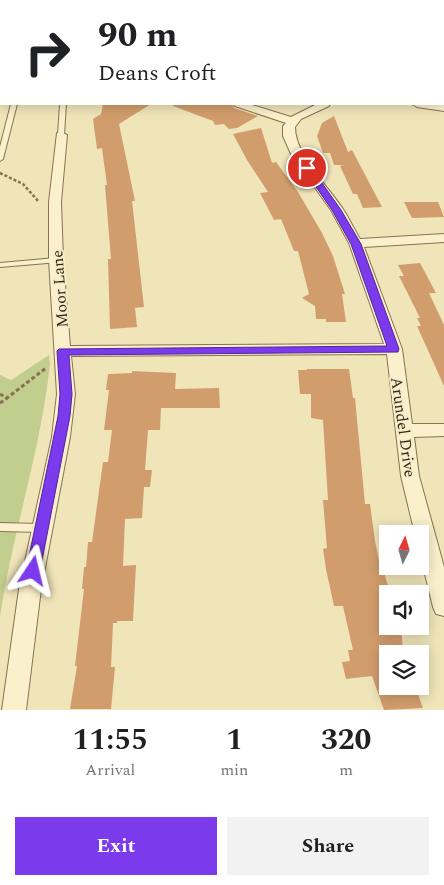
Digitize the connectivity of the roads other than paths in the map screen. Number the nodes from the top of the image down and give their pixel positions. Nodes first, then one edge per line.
1 (14, 105) edge
2 (62, 105) edge
3 (242, 105) edge
4 (322, 105) edge
5 (424, 105) edge
6 (444, 108) edge
7 (292, 121) junction
8 (61, 135) joint
9 (0, 159) edge
10 (444, 238) edge
11 (356, 244) junction
12 (56, 260) junction
13 (0, 265) edge
14 (394, 349) junction
15 (63, 354) junction
16 (404, 430) junction
17 (444, 430) edge
18 (0, 528) edge
19 (41, 528) junction
20 (444, 607) edge
21 (14, 710) edge

1 - 9 lane
2 - 8 lane, Moor Lane
3 - 7 street
4 - 7 street
5 - 6 street
7 - 11 street, Arundel Drive
8 - 12 street, Moor Lane
10 - 11 street
11 - 14 street, Arundel Drive
12 - 13 lane
12 - 15 street, Moor Lane
14 - 15 street
14 - 16 street, Arundel Drive
15 - 19 street, Moor Lane
16 - 17 street
16 - 20 street, Arundel Drive
18 - 19 lane
19 - 21 street, Moor Lane

